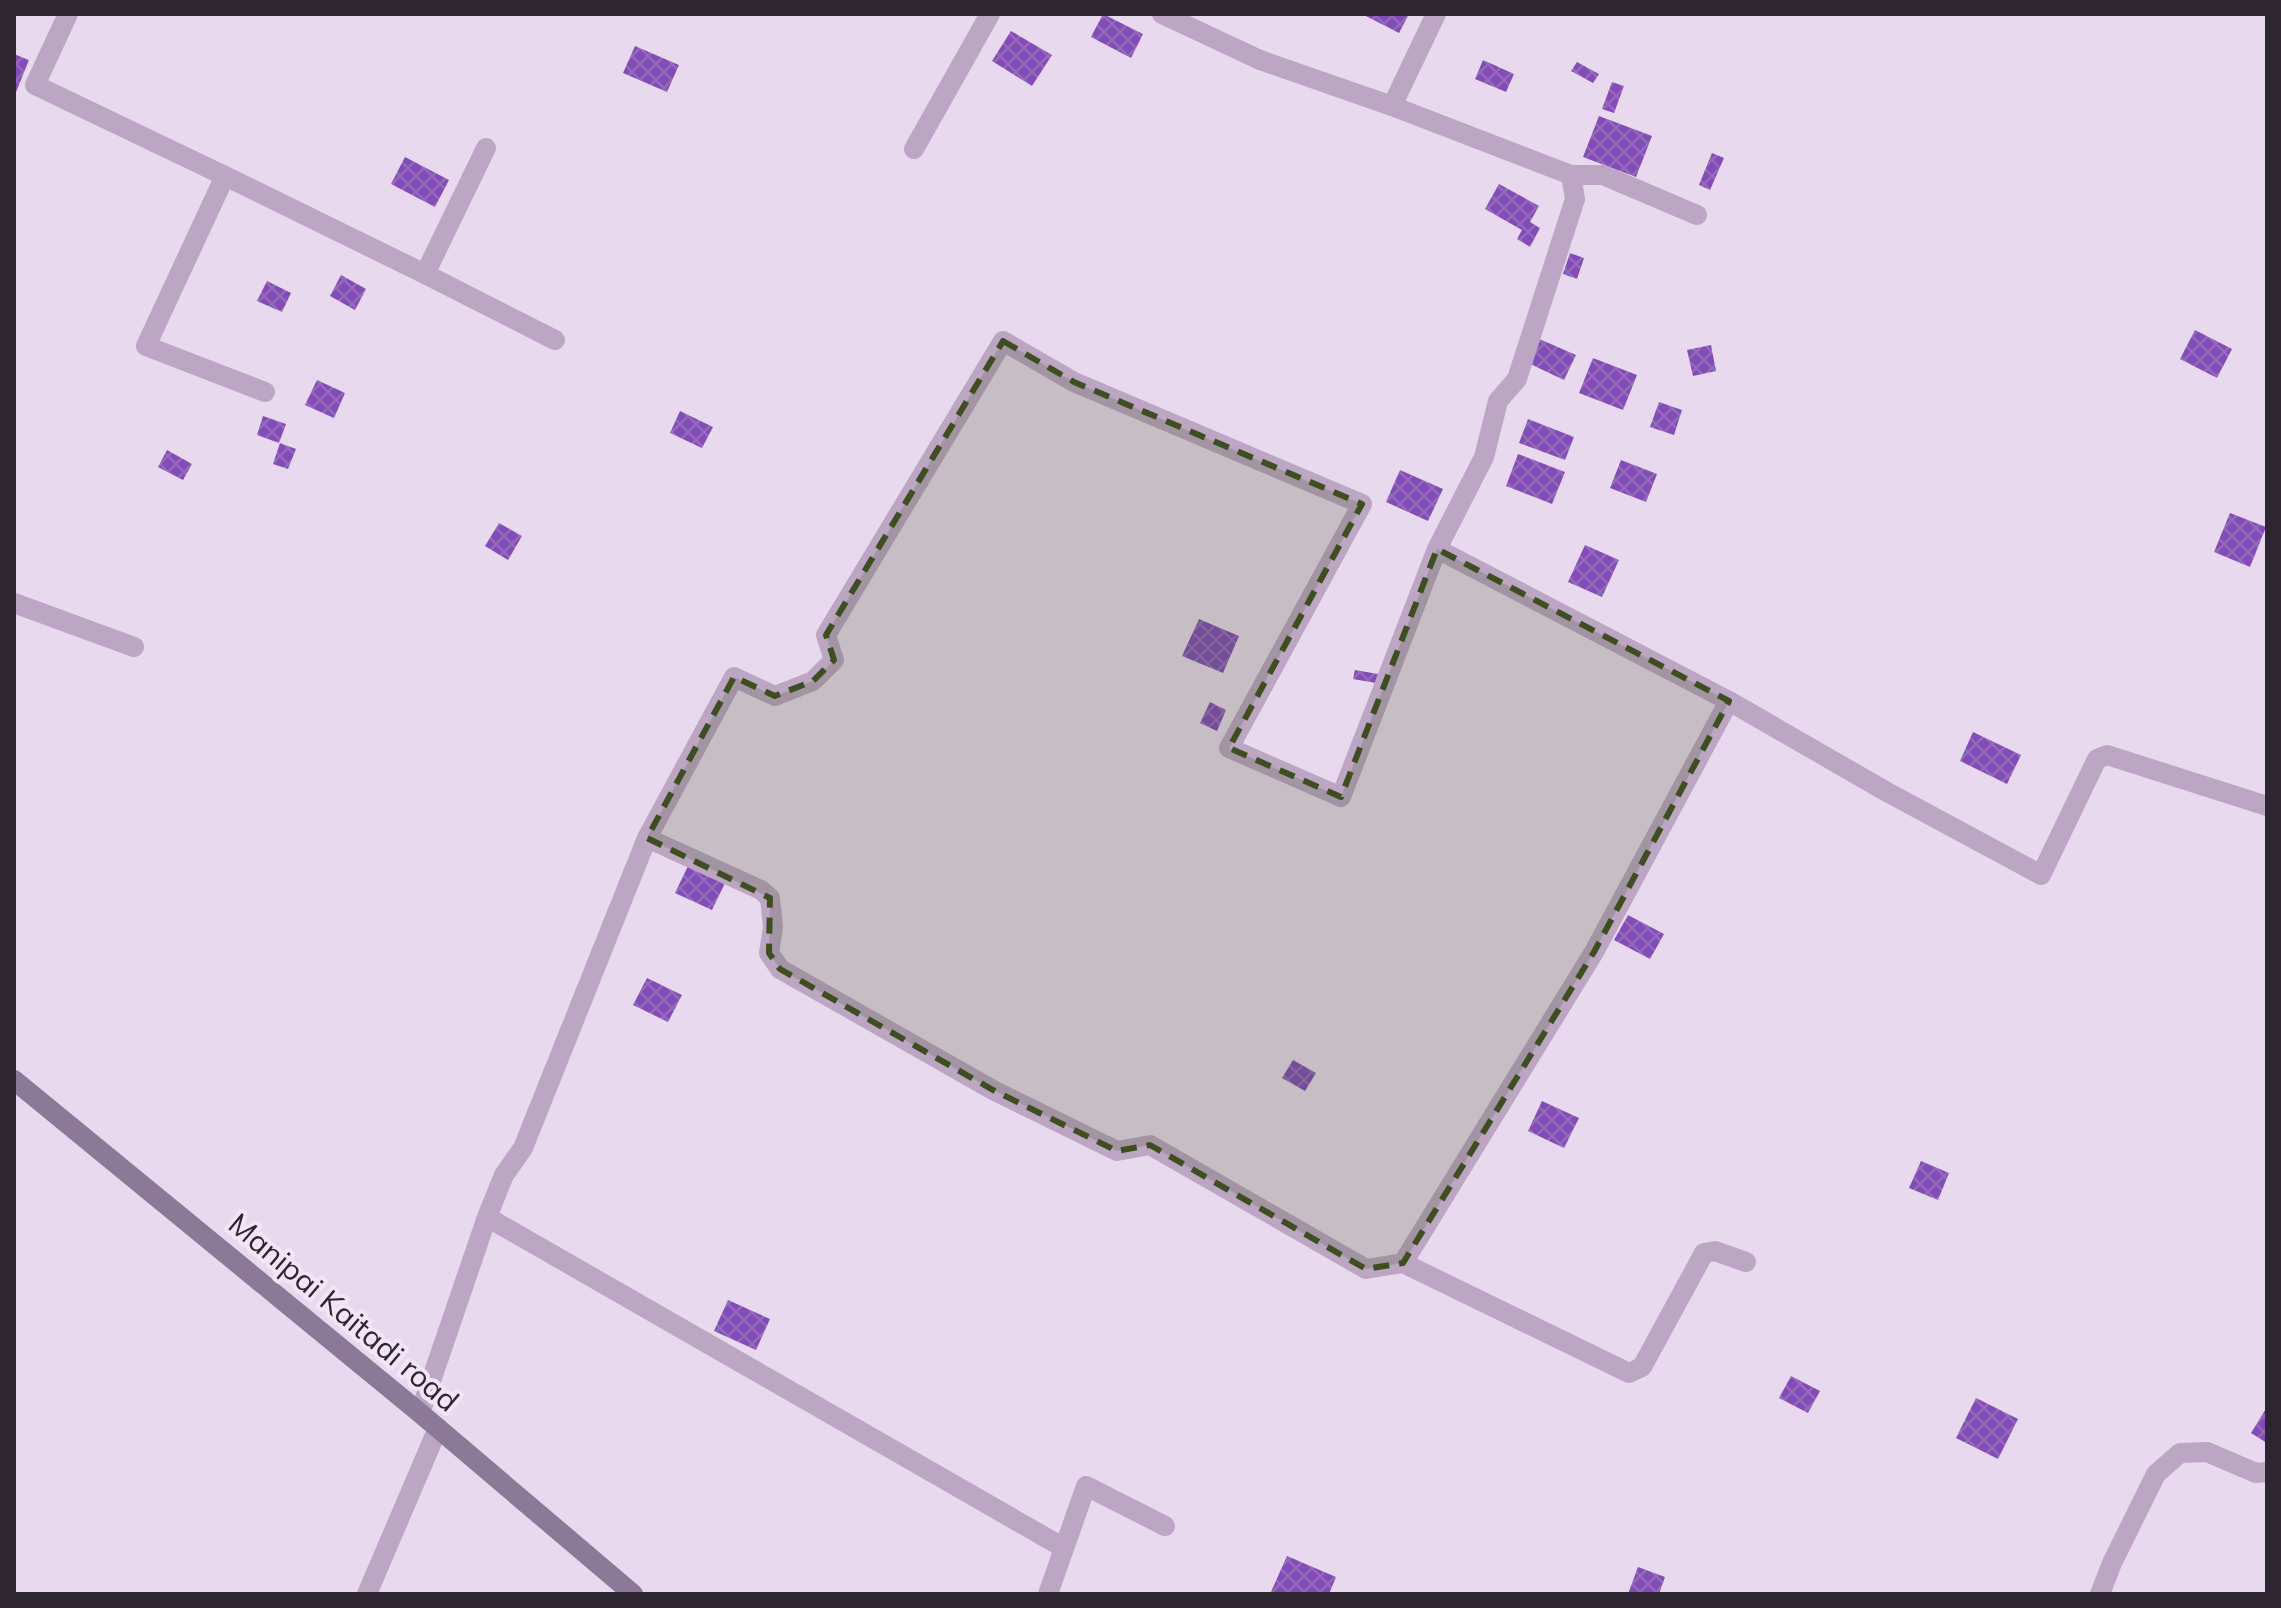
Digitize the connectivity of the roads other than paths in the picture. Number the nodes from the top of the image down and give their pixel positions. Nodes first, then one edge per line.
1 (68, 14) edge
2 (990, 14) edge
3 (1162, 14) edge
4 (1436, 14) edge
5 (1392, 106) junction
6 (486, 148) dead end
7 (914, 149) dead end
8 (1571, 175) junction
9 (225, 176) junction
10 (1697, 215) dead end
11 (425, 274) junction
12 (555, 340) dead end
13 (265, 392) dead end
14 (1437, 549) junction
15 (14, 603) edge
16 (134, 647) dead end
17 (1729, 701) junction
18 (2267, 806) edge
19 (647, 838) junction
20 (14, 1080) edge
21 (487, 1217) junction
22 (1746, 1262) dead end
23 (1403, 1263) junction
24 (420, 1413) junction
25 (438, 1428) junction
26 (2267, 1472) edge
27 (1165, 1526) dead end
28 (1064, 1548) junction
29 (367, 1594) edge
30 (633, 1594) edge
31 (1048, 1594) edge
32 (2100, 1594) edge

1 - 9 street
2 - 7 street
3 - 5 street
4 - 5 street
5 - 8 street
6 - 11 street
8 - 10 street
8 - 14 street
9 - 11 street
9 - 13 street
11 - 12 street
14 - 17 street
14 - 19 street
15 - 16 street
17 - 18 street
17 - 23 street
19 - 21 street
19 - 23 street
20 - 24 main road, Manipai Kaitadi road
21 - 24 street
21 - 28 street
22 - 23 street
24 - 25 main road, Manipai Kaitadi road
25 - 29 street
25 - 30 main road, Manipai Kaitadi road
26 - 32 street
27 - 28 street
28 - 31 street

